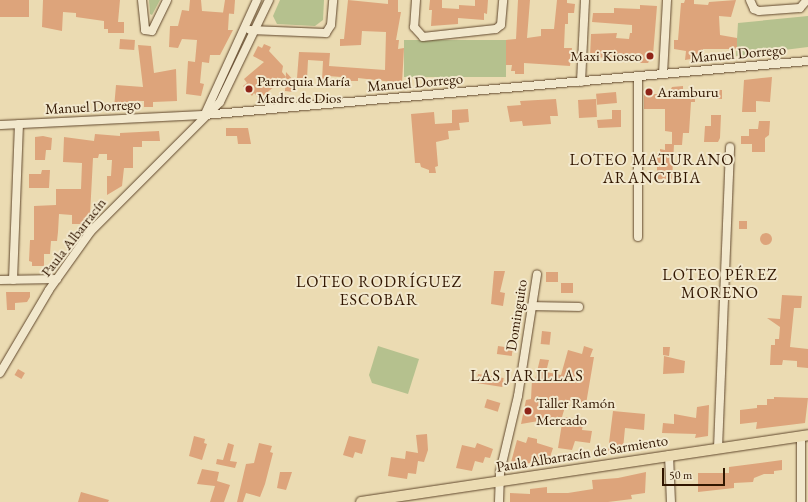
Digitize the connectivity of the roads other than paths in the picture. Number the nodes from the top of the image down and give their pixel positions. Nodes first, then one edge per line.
1 (142, 0) edge
2 (167, 0) edge
3 (257, 0) edge
4 (269, 0) edge
5 (333, 0) edge
6 (416, 0) edge
7 (503, 0) edge
8 (585, 0) edge
9 (667, 0) edge
10 (750, 0) edge
11 (807, 0) edge
12 (244, 29) junction
13 (254, 30) junction
14 (808, 61) edge
15 (663, 74) junction
16 (638, 76) junction
17 (581, 82) junction
18 (204, 115) junction
19 (19, 124) junction
20 (0, 125) edge
21 (730, 147) dead end
22 (638, 237) dead end
23 (537, 274) dead end
24 (57, 278) junction
25 (0, 280) edge
26 (13, 280) junction
27 (532, 306) junction
28 (579, 307) dead end
29 (0, 373) edge
30 (804, 435) edge
31 (718, 448) junction
32 (669, 455) junction
33 (500, 481) junction
34 (361, 502) edge
35 (499, 502) edge
36 (671, 502) edge
37 (801, 502) edge

1 - 2 street
3 - 12 street, Paula Albarracín
4 - 13 street, Paula Albarracín
5 - 13 street
6 - 7 street
8 - 17 street
9 - 15 street
10 - 11 street
12 - 13 street
12 - 18 street, Paula Albarracín
13 - 18 street, Paula Albarracín
14 - 15 street, Manuel Dorrego
15 - 16 street, Manuel Dorrego
16 - 17 street, Manuel Dorrego
16 - 22 street
17 - 18 street, Manuel Dorrego
18 - 19 street, Manuel Dorrego
18 - 24 street, Paula Albarracín
19 - 20 street, Manuel Dorrego
19 - 26 street
21 - 31 street
23 - 27 street, Dominguito
24 - 26 street
24 - 29 street, Paula Albarracín
25 - 26 street
27 - 28 street
27 - 33 street, Dominguito
30 - 31 main road, Paula Albarracín de Sarmiento
30 - 37 street
31 - 32 main road, Paula Albarracín de Sarmiento
32 - 33 main road, Paula Albarracín de Sarmiento
32 - 36 street
33 - 34 main road, Paula Albarracín de Sarmiento
33 - 35 street, Dominguito

